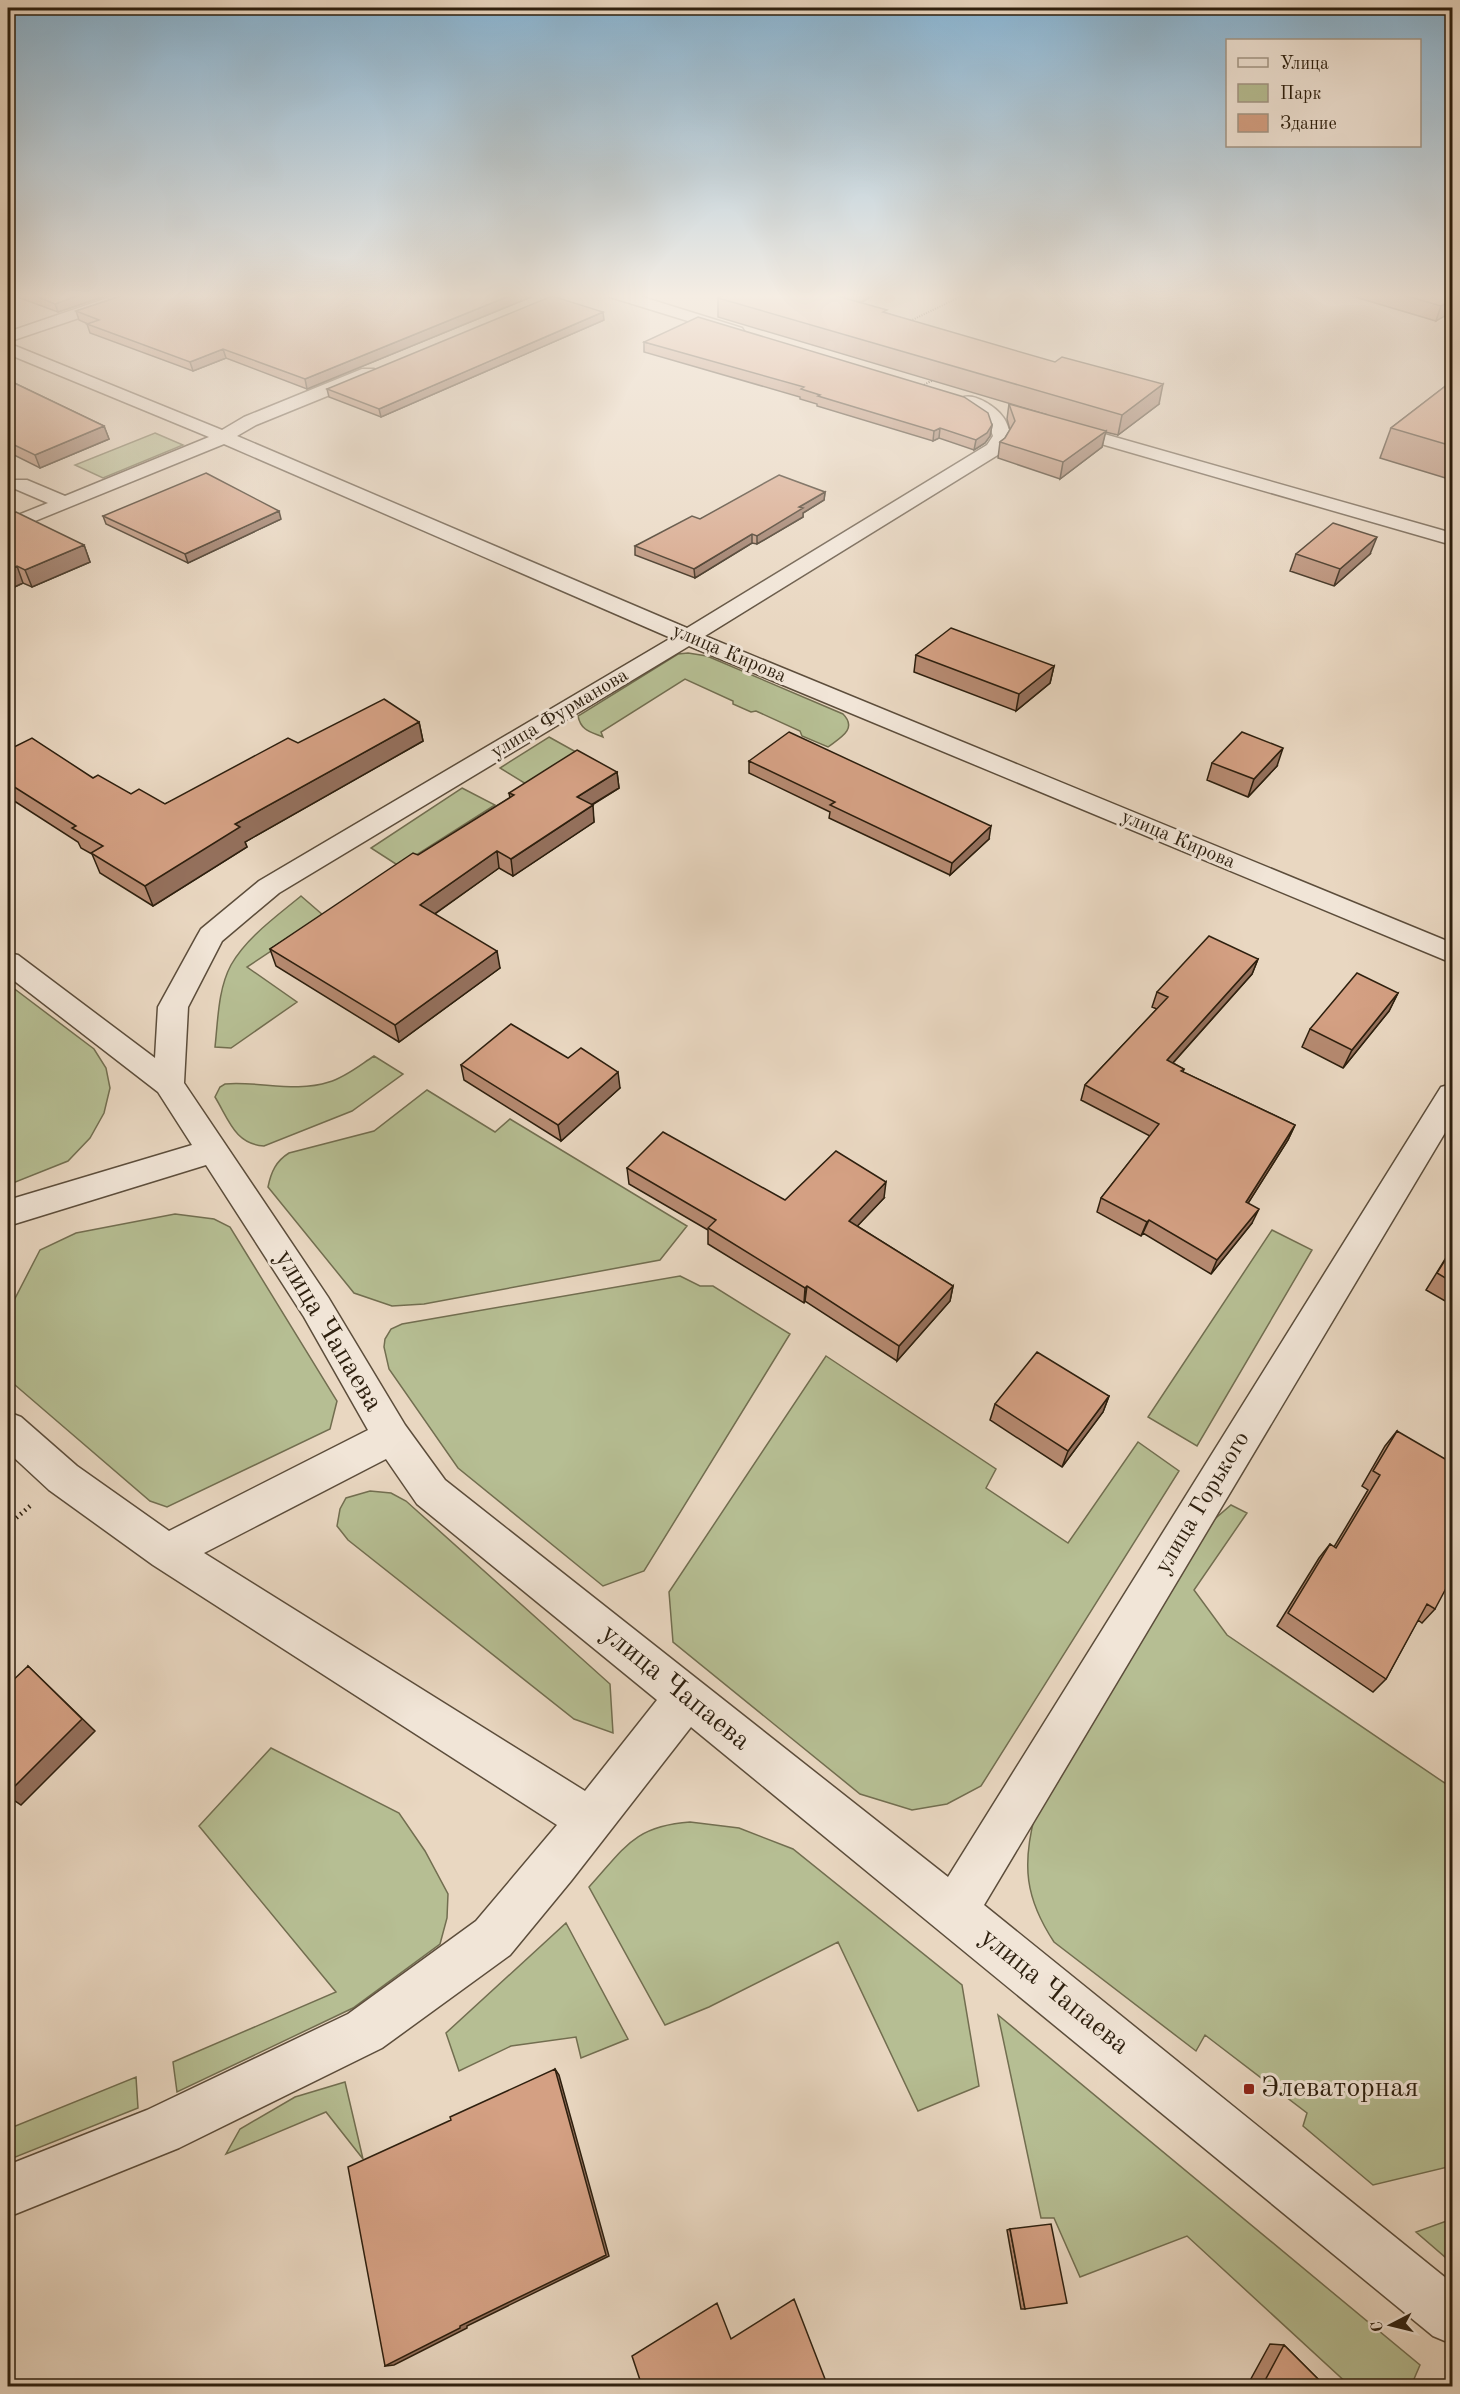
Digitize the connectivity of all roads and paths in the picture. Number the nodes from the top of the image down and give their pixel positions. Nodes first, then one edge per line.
1 (148, 406) edge
2 (288, 406) edge
3 (977, 406) edge
4 (987, 406) edge
5 (1016, 414) edge
6 (1050, 423) edge
7 (222, 436) junction
8 (1158, 437) dead end
9 (1141, 450) junction
10 (1280, 471) dead end
11 (20, 484) dead end
12 (1264, 485) junction
13 (64, 503) junction
14 (8, 526) edge
15 (1452, 539) edge
16 (688, 637) junction
17 (1452, 954) edge
18 (8, 962) edge
19 (169, 1084) junction
20 (1452, 1095) edge
21 (213, 1152) junction
22 (8, 1213) edge
23 (8, 1429) edge
24 (392, 1437) junction
25 (167, 1552) junction
26 (686, 1698) junction
27 (590, 1820) junction
28 (954, 1911) junction
29 (8, 2191) edge
30 (1452, 2317) edge

1 - 7 street, улица Кирова
2 - 7 street
3 - 16 street, улица Фурманова
4 - 5 street
6 - 9 street
7 - 13 street
7 - 16 street, улица Кирова
8 - 9 street
9 - 12 street
10 - 12 street
11 - 13 street
12 - 15 street
13 - 14 street
16 - 17 street, улица Кирова
16 - 19 street, улица Фурманова
18 - 19 street, улица Чапаева
19 - 21 street, улица Чапаева
20 - 28 street, улица Горького
21 - 22 street
21 - 24 street, улица Чапаева
23 - 25 street
24 - 25 street
24 - 26 street, улица Чапаева
25 - 27 street
26 - 27 street
26 - 28 street, улица Чапаева
27 - 29 street
28 - 30 street, улица Чапаева

